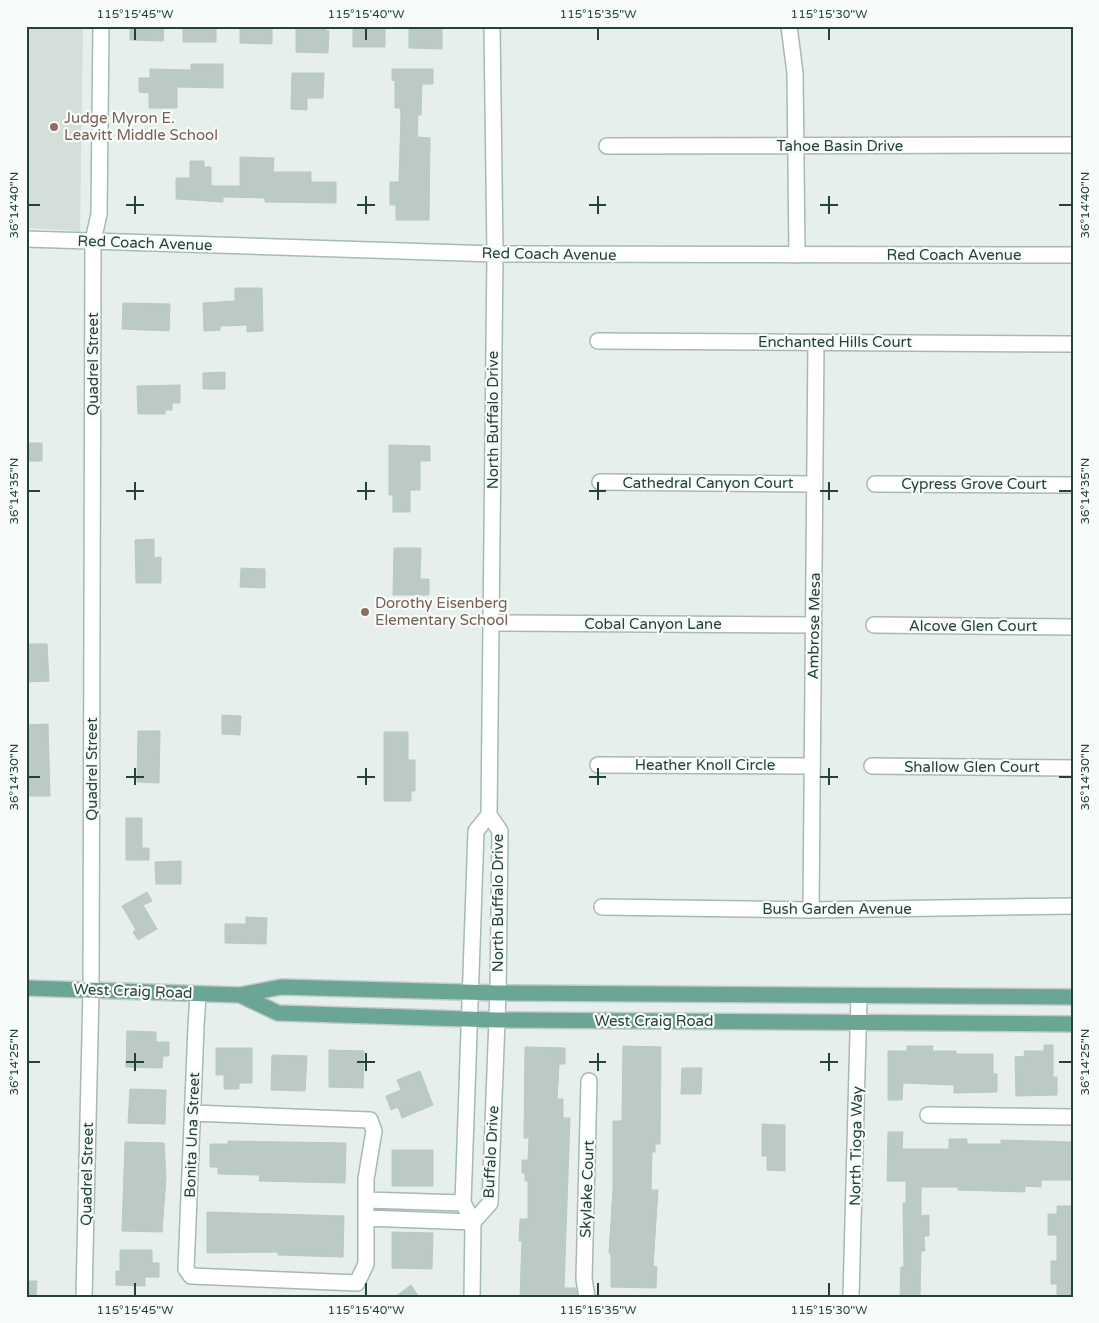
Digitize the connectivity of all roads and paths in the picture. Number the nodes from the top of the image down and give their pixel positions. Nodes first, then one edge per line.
1 (91, 26) edge
2 (100, 26) edge
3 (492, 26) edge
4 (789, 26) edge
5 (95, 140) junction
6 (608, 146) dead end
7 (796, 146) junction
8 (1073, 146) edge
9 (26, 239) edge
10 (94, 241) junction
11 (495, 254) junction
12 (1073, 254) edge
13 (797, 255) junction
14 (598, 341) dead end
15 (816, 342) junction
16 (1073, 344) edge
17 (600, 482) dead end
18 (815, 484) junction
19 (875, 484) dead end
20 (1073, 485) edge
21 (492, 623) junction
22 (814, 625) junction
23 (874, 625) dead end
24 (1073, 627) edge
25 (598, 765) dead end
26 (812, 766) junction
27 (872, 766) dead end
28 (1073, 768) edge
29 (489, 815) junction
30 (1073, 906) edge
31 (602, 907) dead end
32 (811, 910) junction
33 (26, 988) edge
34 (91, 990) junction
35 (472, 992) junction
36 (498, 993) junction
37 (198, 994) junction
38 (240, 995) junction
39 (859, 996) junction
40 (1073, 997) edge
41 (470, 1019) junction
42 (497, 1020) junction
43 (859, 1022) junction
44 (1073, 1024) edge
45 (590, 1081) dead end
46 (193, 1113) junction
47 (928, 1115) dead end
48 (1073, 1117) edge
49 (366, 1200) junction
50 (463, 1203) junction
51 (366, 1218) junction
52 (473, 1222) junction
53 (84, 1297) edge
54 (472, 1297) edge
55 (587, 1297) edge
56 (851, 1297) edge

1 - 5 street, Quadrel Street
2 - 5 street, Quadrel Street
3 - 11 street, North Buffalo Drive
4 - 7 street
5 - 10 street, Quadrel Street
6 - 7 street, Tahoe Basin Drive
7 - 8 street, Tahoe Basin Drive
7 - 13 street
9 - 10 street, Red Coach Avenue
10 - 11 street, Red Coach Avenue
10 - 34 street, Quadrel Street
11 - 13 street, Red Coach Avenue
11 - 21 street, North Buffalo Drive
12 - 13 street, Red Coach Avenue
14 - 15 street, Enchanted Hills Court
15 - 16 street, Enchanted Hills Court
15 - 18 street, Ambrose Mesa
17 - 18 street, Cathedral Canyon Court
18 - 22 street, Ambrose Mesa
19 - 20 street, Cypress Grove Court
21 - 22 street, Cobal Canyon Lane
21 - 29 street, North Buffalo Drive
22 - 26 street, Ambrose Mesa
23 - 24 street, Alcove Glen Court
25 - 26 street, Heather Knoll Circle
26 - 32 street, Ambrose Mesa
27 - 28 street, Shallow Glen Court
29 - 35 street, North Buffalo Drive
29 - 36 street, North Buffalo Drive
30 - 32 street, Bush Garden Avenue
31 - 32 street, Bush Garden Avenue
33 - 34 main road, West Craig Road
34 - 37 main road, West Craig Road
34 - 53 street, Quadrel Street
35 - 36 main road, West Craig Road
35 - 38 main road, West Craig Road
35 - 41 street, Buffalo Drive
36 - 39 main road, West Craig Road
36 - 42 street, Buffalo Drive
37 - 38 main road, West Craig Road
37 - 46 street, Bonita Una Street
38 - 41 main road, West Craig Road
39 - 40 main road, West Craig Road
39 - 43 street, North Tioga Way
41 - 42 main road, West Craig Road
41 - 50 street, Buffalo Drive
42 - 43 main road, West Craig Road
42 - 52 street, Buffalo Drive
43 - 44 main road, West Craig Road
43 - 56 street, North Tioga Way
45 - 55 street, Skylake Court
46 - 49 street
46 - 51 street, Bonita Una Street
47 - 48 street
49 - 50 street
49 - 51 street
50 - 52 street, Buffalo Drive
51 - 52 street
52 - 54 street

